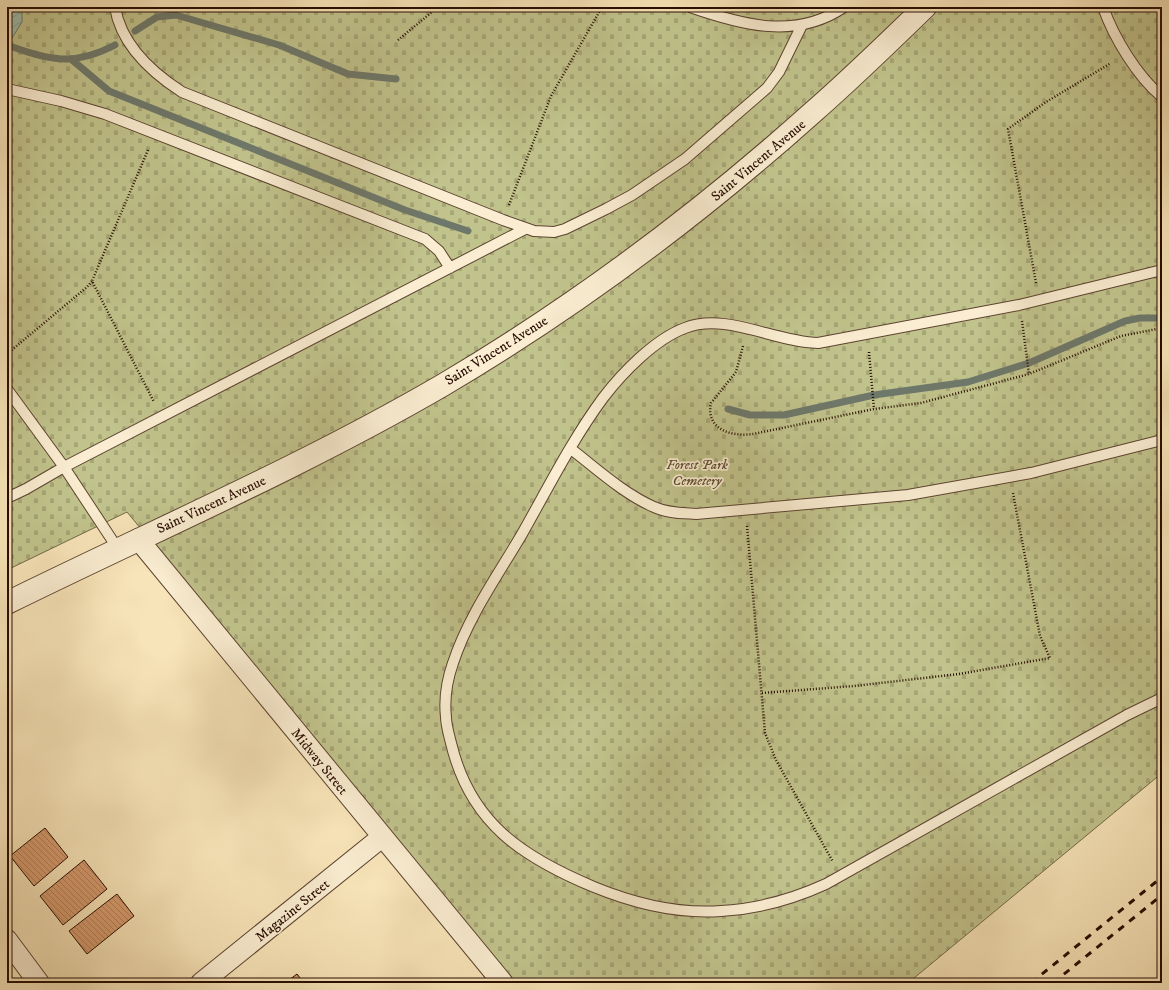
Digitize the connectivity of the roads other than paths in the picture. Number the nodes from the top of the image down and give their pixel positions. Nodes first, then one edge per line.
1 (115, 7) edge
2 (690, 7) edge
3 (844, 7) edge
4 (925, 7) edge
5 (1103, 7) edge
6 (802, 26) junction
7 (7, 89) edge
8 (1162, 97) edge
9 (525, 229) junction
10 (450, 268) junction
11 (1162, 270) edge
12 (7, 389) edge
13 (1162, 440) edge
14 (571, 449) junction
15 (64, 467) junction
16 (7, 498) edge
17 (138, 539) junction
18 (118, 549) junction
19 (7, 602) edge
20 (1162, 698) edge
21 (382, 837) junction
22 (7, 940) edge
23 (39, 983) edge
24 (201, 983) edge
25 (503, 983) edge

1 - 9 lane
2 - 6 lane
3 - 6 lane
4 - 17 street, Saint Vincent Avenue
5 - 8 lane
6 - 9 lane
7 - 10 lane
9 - 10 lane
10 - 15 lane
11 - 14 lane
12 - 15 lane
13 - 14 lane
14 - 20 lane
15 - 16 lane
15 - 18 lane
17 - 18 street, Saint Vincent Avenue
17 - 21 street, Midway Street
18 - 19 street, Saint Vincent Avenue
21 - 24 street, Magazine Street
21 - 25 street, Midway Street
22 - 23 street

